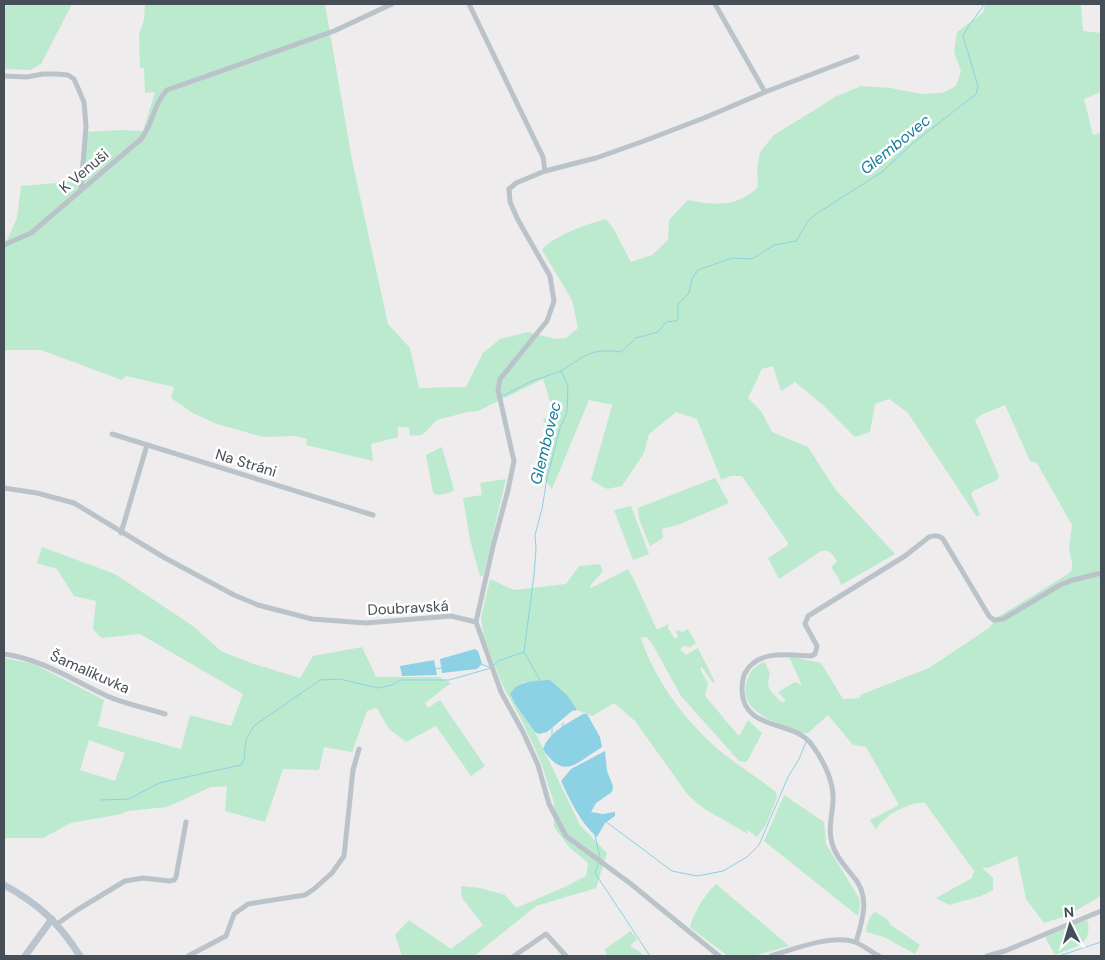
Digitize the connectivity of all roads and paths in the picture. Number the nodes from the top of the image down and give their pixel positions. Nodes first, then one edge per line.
1 (392, 4) edge
2 (469, 4) edge
3 (715, 4) edge
4 (857, 57) dead end
5 (4, 76) edge
6 (765, 92) junction
7 (545, 171) junction
8 (81, 189) junction
9 (4, 245) edge
10 (112, 434) dead end
11 (147, 445) junction
12 (4, 488) edge
13 (373, 515) dead end
14 (121, 533) junction
15 (1101, 573) edge
16 (476, 622) junction
17 (4, 654) edge
18 (165, 714) dead end
19 (359, 749) dead end
20 (186, 822) dead end
21 (4, 885) edge
22 (1101, 911) edge
23 (54, 921) junction
24 (856, 942) junction
25 (26, 956) edge
26 (80, 956) edge
27 (188, 956) edge
28 (514, 956) edge
29 (566, 956) edge
30 (719, 956) edge
31 (771, 956) edge
32 (879, 956) edge
33 (987, 956) edge

1 - 8 street, K Venuši
2 - 7 street
3 - 6 street
4 - 6 street
5 - 8 street
6 - 7 street
7 - 16 street
8 - 9 street, K Venuši
10 - 11 street, Na Stráni
11 - 13 street, Na Stráni
11 - 14 street
12 - 14 street, Doubravská
14 - 16 street, Doubravská
15 - 24 street
16 - 30 street
17 - 18 street, Šamalikuvka
19 - 27 street
20 - 23 street
21 - 23 main road
22 - 33 street
23 - 25 main road
23 - 26 main road
24 - 31 street
24 - 32 street
28 - 29 street

